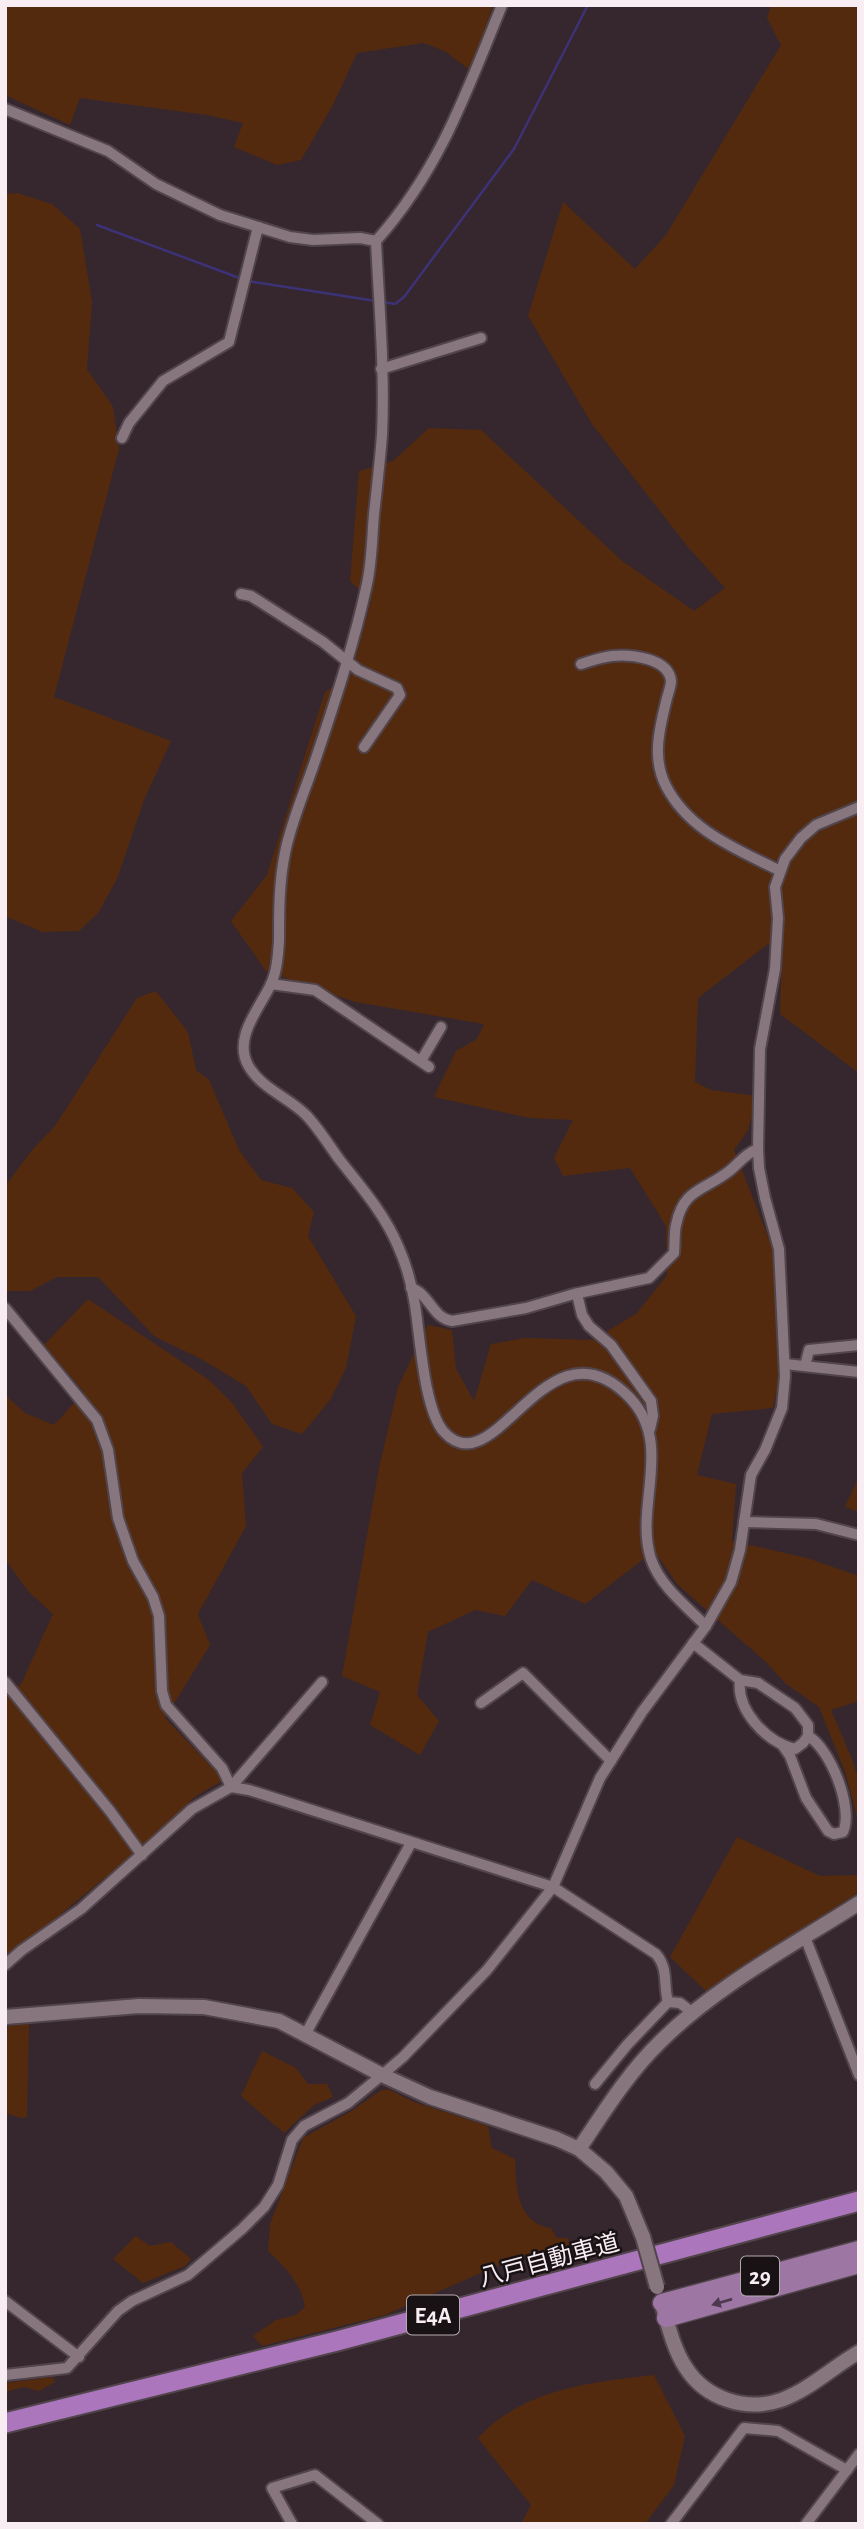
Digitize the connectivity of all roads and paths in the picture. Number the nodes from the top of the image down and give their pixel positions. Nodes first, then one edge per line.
1 (502, 5) edge
2 (5, 108) edge
3 (258, 227) junction
4 (376, 241) junction
5 (481, 338) dead end
6 (381, 369) junction
7 (122, 439) dead end
8 (242, 594) dead end
9 (348, 663) junction
10 (581, 664) dead end
11 (364, 747) dead end
12 (859, 807) edge
13 (780, 871) junction
14 (271, 984) junction
15 (441, 1027) dead end
16 (758, 1149) junction
17 (411, 1288) junction
18 (577, 1294) junction
19 (5, 1308) edge
20 (859, 1345) edge
21 (785, 1364) junction
22 (804, 1366) junction
23 (859, 1372) edge
24 (650, 1429) junction
25 (744, 1522) junction
26 (859, 1535) edge
27 (706, 1626) junction
28 (693, 1643) junction
29 (740, 1680) junction
30 (5, 1682) edge
31 (322, 1682) dead end
32 (481, 1703) dead end
33 (808, 1735) junction
34 (783, 1746) junction
35 (611, 1761) junction
36 (230, 1787) junction
37 (411, 1843) junction
38 (142, 1855) junction
39 (553, 1887) junction
40 (859, 1903) edge
41 (805, 1937) junction
42 (5, 1965) edge
43 (668, 2002) junction
44 (693, 2013) junction
45 (5, 2017) edge
46 (305, 2035) junction
47 (859, 2075) edge
48 (382, 2076) junction
49 (595, 2084) dead end
50 (579, 2149) junction
51 (859, 2201) edge
52 (859, 2250) edge
53 (859, 2264) edge
54 (5, 2301) edge
55 (662, 2303) junction
56 (859, 2352) edge
57 (79, 2357) junction
58 (5, 2375) edge
59 (5, 2423) edge
60 (859, 2454) edge
61 (847, 2470) junction
62 (292, 2524) edge
63 (378, 2524) edge
64 (671, 2524) edge
65 (806, 2524) edge

1 - 4 street
2 - 3 street
3 - 4 street
3 - 7 street
4 - 6 street
5 - 6 street
6 - 9 street
8 - 9 street
9 - 11 street
9 - 14 street
10 - 13 street
12 - 13 street
13 - 16 street
14 - 15 street
14 - 17 street
16 - 18 street
16 - 21 street
17 - 18 street
17 - 24 street
18 - 24 street
19 - 36 street
20 - 22 street
21 - 22 street
21 - 25 street
22 - 23 street
24 - 27 street
25 - 26 street
25 - 27 street
27 - 28 street
28 - 29 street
28 - 35 street
29 - 33 street
29 - 34 street
30 - 38 street
31 - 36 street
32 - 35 street
33 - 34 street
33 - 34 street
35 - 39 street
36 - 37 street
36 - 38 street
37 - 39 street
37 - 46 street
38 - 42 street
39 - 43 street
39 - 48 street
40 - 41 street
41 - 44 street
41 - 47 street
43 - 44 street
43 - 49 street
44 - 50 street
45 - 46 street
46 - 48 street
48 - 50 street
48 - 57 street
50 - 55 street, bridge
51 - 59 highway, 八戸自動車道 / E4A
52 - 55 main road, 29
53 -> 55 main road, 29
54 - 57 street
55 - 56 street
57 - 58 street
60 - 61 street
61 - 64 street
61 - 65 street
62 - 63 street

